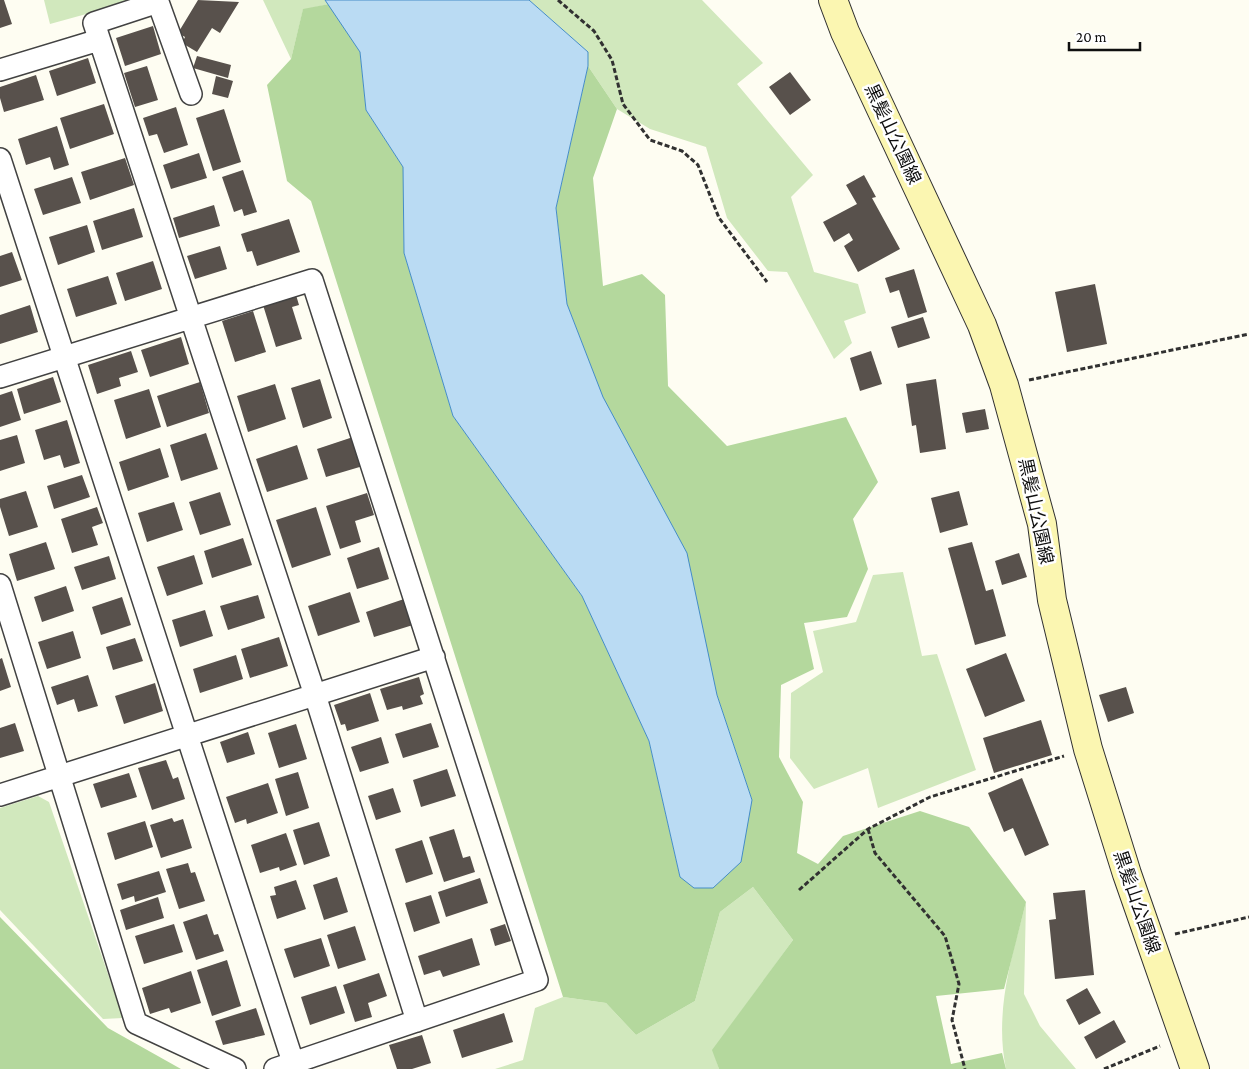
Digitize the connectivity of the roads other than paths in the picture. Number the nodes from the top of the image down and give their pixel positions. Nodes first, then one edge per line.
1 (833, 0) edge
2 (99, 40) junction
3 (0, 70) edge
4 (191, 94) dead end
5 (0, 159) edge
6 (190, 317) junction
7 (64, 358) junction
8 (0, 377) edge
9 (0, 585) edge
10 (434, 657) junction
11 (315, 695) junction
12 (187, 736) junction
13 (58, 777) junction
14 (0, 796) edge
15 (417, 1021) junction
16 (284, 1066) edge
17 (234, 1069) edge
18 (1195, 1069) edge

1 - 18 main road, 黒髪山公園線
2 - 3 street
2 - 4 street
2 - 6 street
5 - 7 street
6 - 7 street
6 - 10 street
6 - 11 street
7 - 8 street
7 - 12 street
9 - 13 street
10 - 11 street
10 - 15 street
11 - 12 street
11 - 15 street
12 - 13 street
12 - 16 street
13 - 14 street
13 - 17 street
15 - 16 street

